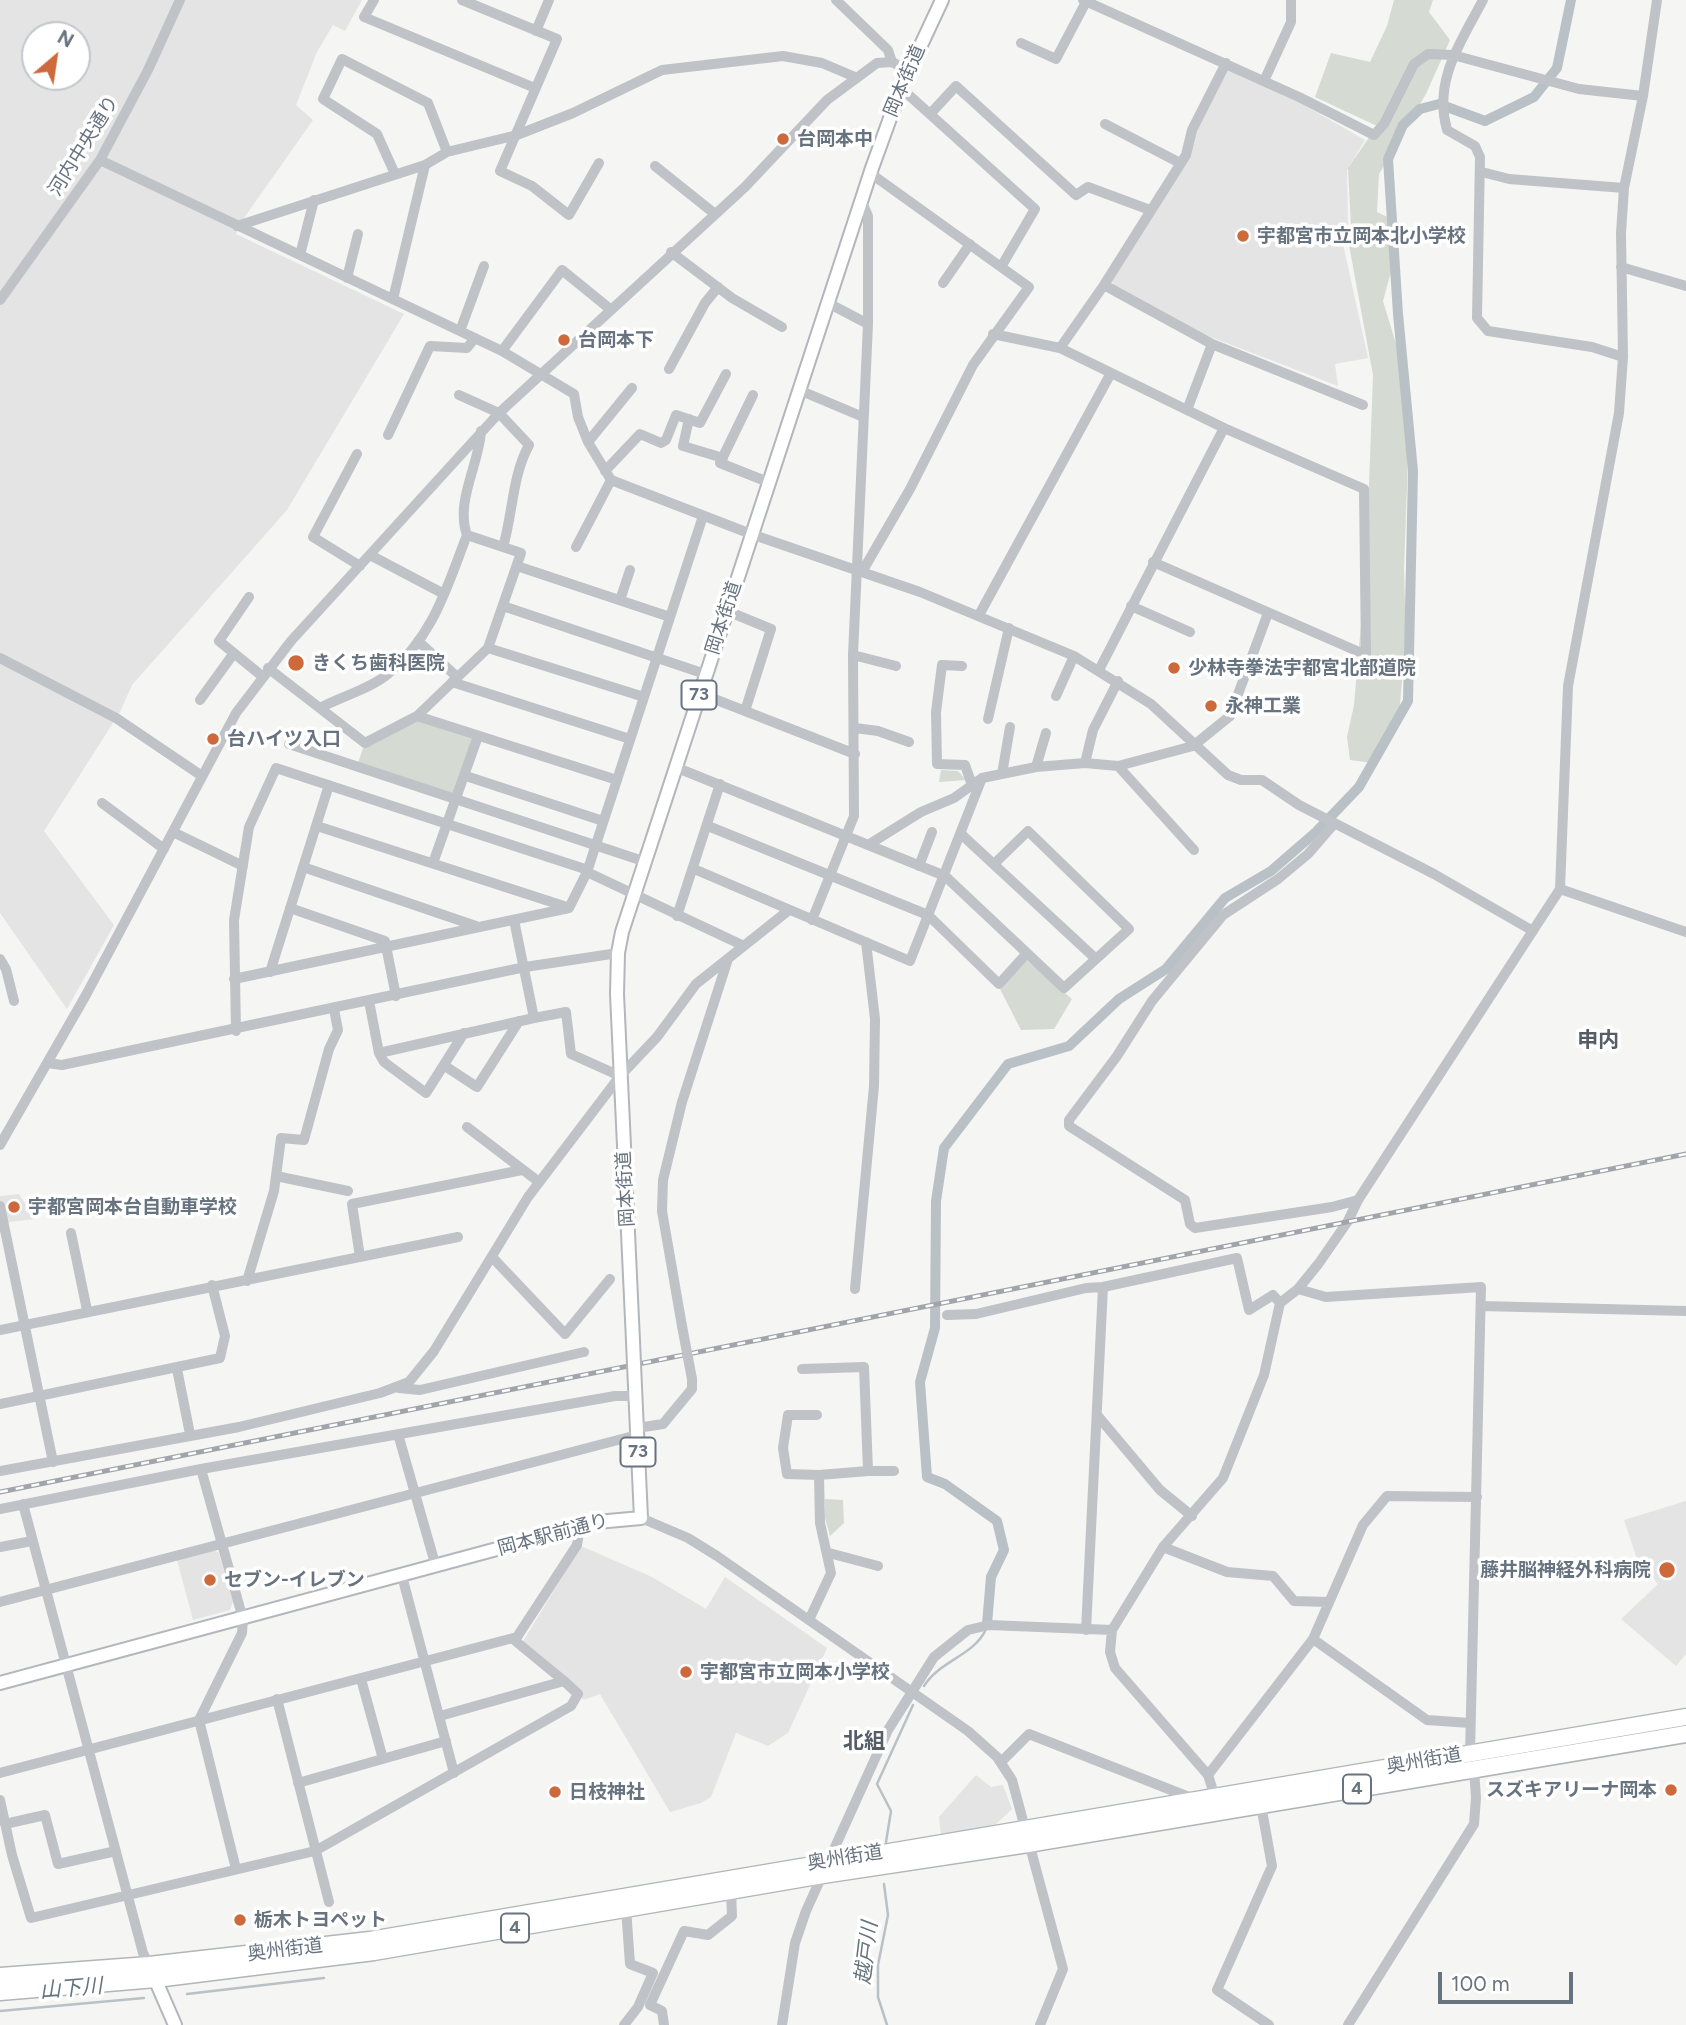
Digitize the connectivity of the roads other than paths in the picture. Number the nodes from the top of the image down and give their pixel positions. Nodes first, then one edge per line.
1 (180, 0) edge
2 (374, 0) edge
3 (462, 0) edge
4 (549, 0) edge
5 (836, 0) edge
6 (942, 0) edge
7 (1291, 0) edge
8 (1483, 0) edge
9 (1657, 0) edge
10 (1085, 1) edge
11 (536, 31) junction
12 (1021, 43) dead end
13 (1452, 55) junction
14 (892, 62) junction
15 (1226, 63) junction
16 (909, 71) junction
17 (855, 77) junction
18 (1264, 81) junction
19 (535, 88) junction
20 (901, 88) junction
21 (1643, 96) junction
22 (931, 113) junction
23 (1105, 124) dead end
24 (517, 135) junction
25 (447, 152) junction
26 (100, 160) junction
27 (598, 163) dead end
28 (1180, 163) junction
29 (425, 165) junction
30 (655, 166) dead end
31 (870, 173) junction
32 (1482, 173) junction
33 (395, 174) junction
34 (1624, 188) junction
35 (314, 200) junction
36 (861, 200) junction
37 (1150, 210) junction
38 (715, 214) junction
39 (237, 226) junction
40 (358, 234) dead end
41 (970, 244) junction
42 (671, 252) junction
43 (300, 255) junction
44 (484, 266) dead end
45 (1001, 267) junction
46 (1621, 267) junction
47 (347, 278) junction
48 (943, 283) dead end
49 (1104, 285) junction
50 (1686, 286) edge
51 (718, 287) junction
52 (393, 299) junction
53 (0, 300) edge
54 (828, 303) junction
55 (610, 309) junction
56 (868, 324) junction
57 (782, 327) dead end
58 (460, 331) junction
59 (993, 334) junction
60 (475, 338) junction
61 (1212, 344) junction
62 (1060, 348) junction
63 (502, 351) junction
64 (1623, 357) junction
65 (669, 369) dead end
66 (1111, 373) junction
67 (540, 374) junction
68 (726, 374) dead end
69 (632, 388) dead end
70 (799, 390) junction
71 (459, 395) dead end
72 (754, 396) dead end
73 (1363, 405) dead end
74 (1187, 410) junction
75 (499, 414) junction
76 (863, 417) junction
77 (689, 419) junction
78 (1224, 428) junction
79 (481, 431) junction
80 (388, 435) dead end
81 (588, 442) junction
82 (356, 454) dead end
83 (723, 458) junction
84 (608, 476) junction
85 (768, 482) junction
86 (703, 516) junction
87 (467, 534) junction
88 (751, 534) junction
89 (503, 547) junction
90 (576, 547) dead end
91 (370, 555) junction
92 (1153, 562) junction
93 (360, 566) junction
94 (517, 566) junction
95 (630, 570) dead end
96 (859, 571) junction
97 (444, 594) junction
98 (249, 597) dead end
99 (620, 600) junction
100 (503, 606) junction
101 (1130, 606) junction
102 (727, 611) junction
103 (1268, 613) junction
104 (979, 615) junction
105 (670, 617) junction
106 (1009, 628) junction
107 (1190, 632) dead end
108 (418, 640) junction
109 (488, 648) junction
110 (234, 653) junction
111 (853, 655) junction
112 (1074, 656) junction
113 (657, 657) junction
114 (0, 658) edge
115 (896, 666) dead end
116 (962, 666) dead end
117 (1099, 670) junction
118 (265, 672) junction
119 (705, 674) junction
120 (455, 679) junction
121 (1118, 681) junction
122 (699, 693) junction
123 (1056, 696) dead end
124 (644, 697) junction
125 (200, 700) dead end
126 (320, 708) junction
127 (745, 711) junction
128 (417, 716) junction
129 (988, 719) dead end
130 (1010, 727) dead end
131 (855, 728) junction
132 (1046, 733) dead end
133 (478, 736) junction
134 (630, 739) junction
135 (909, 742) dead end
136 (289, 744) dead end
137 (1193, 746) junction
138 (855, 754) junction
139 (1085, 763) junction
140 (1118, 766) junction
141 (675, 767) junction
142 (1036, 767) junction
143 (1002, 774) junction
144 (202, 776) junction
145 (466, 776) junction
146 (982, 778) junction
147 (617, 780) junction
148 (720, 784) junction
149 (329, 785) junction
150 (972, 785) junction
151 (457, 799) junction
152 (102, 803) dead end
153 (603, 821) junction
154 (1333, 823) junction
155 (448, 824) junction
156 (317, 825) junction
157 (708, 826) junction
158 (173, 832) junction
159 (932, 832) dead end
160 (961, 834) junction
161 (845, 836) junction
162 (868, 845) junction
163 (595, 847) junction
164 (164, 849) junction
165 (1194, 850) dead end
166 (643, 861) junction
167 (433, 863) junction
168 (995, 864) junction
169 (243, 866) junction
170 (919, 866) junction
171 (303, 867) junction
172 (694, 869) junction
173 (587, 871) junction
174 (830, 875) junction
175 (944, 876) junction
176 (1560, 889) junction
177 (632, 896) junction
178 (290, 908) junction
179 (569, 908) junction
180 (789, 910) junction
181 (928, 915) junction
182 (677, 916) junction
183 (514, 920) junction
184 (812, 920) junction
185 (478, 927) junction
186 (1533, 931) junction
187 (1686, 932) edge
188 (866, 942) junction
189 (388, 946) junction
190 (744, 946) junction
191 (618, 953) junction
192 (1027, 953) junction
193 (728, 959) junction
194 (1096, 959) junction
195 (2, 967) edge
196 (525, 967) junction
197 (270, 972) junction
198 (234, 979) junction
199 (396, 996) junction
200 (14, 1001) dead end
201 (369, 1001) junction
202 (334, 1009) junction
203 (534, 1018) junction
204 (519, 1021) junction
205 (236, 1031) junction
206 (464, 1032) junction
207 (379, 1053) junction
208 (47, 1063) junction
209 (445, 1066) junction
210 (620, 1076) junction
211 (467, 1127) dead end
212 (0, 1145) edge
213 (522, 1170) junction
214 (276, 1175) junction
215 (539, 1182) junction
216 (348, 1191) dead end
217 (1359, 1200) junction
218 (0, 1206) edge
219 (71, 1233) dead end
220 (458, 1237) dead end
221 (360, 1257) junction
222 (492, 1257) junction
223 (13, 1278) junction
224 (610, 1279) dead end
225 (247, 1280) junction
226 (0, 1281) edge
227 (212, 1285) junction
228 (1103, 1287) junction
229 (855, 1289) dead end
230 (1298, 1289) junction
231 (1280, 1303) junction
232 (1481, 1306) junction
233 (87, 1310) junction
234 (1686, 1311) edge
235 (947, 1315) dead end
236 (23, 1326) junction
237 (0, 1330) edge
238 (584, 1352) dead end
239 (177, 1369) junction
240 (802, 1369) dead end
241 (396, 1388) junction
242 (635, 1392) junction
243 (39, 1396) junction
244 (0, 1404) edge
245 (817, 1415) dead end
246 (1097, 1415) junction
247 (637, 1431) junction
248 (190, 1434) junction
249 (398, 1434) junction
250 (53, 1462) junction
251 (201, 1469) junction
252 (0, 1471) edge
253 (869, 1471) junction
254 (894, 1471) dead end
255 (819, 1475) junction
256 (415, 1491) junction
257 (1477, 1497) junction
258 (23, 1504) junction
259 (0, 1508) edge
260 (1192, 1516) junction
261 (640, 1518) junction
262 (580, 1526) junction
263 (32, 1541) junction
264 (222, 1543) junction
265 (0, 1547) edge
266 (1163, 1547) junction
267 (829, 1553) junction
268 (878, 1566) dead end
269 (436, 1567) junction
270 (402, 1576) junction
271 (45, 1590) junction
272 (0, 1602) edge
273 (1328, 1602) junction
274 (243, 1619) junction
275 (809, 1620) junction
276 (1086, 1630) junction
277 (1112, 1630) junction
278 (513, 1639) junction
279 (1313, 1639) junction
280 (426, 1662) junction
281 (67, 1665) junction
282 (361, 1679) junction
283 (565, 1681) junction
284 (0, 1684) edge
285 (912, 1693) junction
286 (277, 1699) junction
287 (440, 1716) junction
288 (1686, 1717) edge
289 (199, 1720) junction
290 (1470, 1723) junction
291 (1686, 1734) edge
292 (446, 1741) junction
293 (89, 1750) junction
294 (383, 1759) junction
295 (1472, 1761) junction
296 (1001, 1762) junction
297 (0, 1773) edge
298 (454, 1773) junction
299 (1208, 1775) junction
300 (298, 1783) junction
301 (1215, 1797) junction
302 (0, 1800) edge
303 (1197, 1800) junction
304 (1261, 1805) junction
305 (5, 1824) junction
306 (1026, 1838) junction
307 (116, 1850) junction
308 (315, 1851) junction
309 (12, 1855) junction
310 (0, 1858) edge
311 (827, 1867) junction
312 (236, 1869) junction
313 (731, 1890) junction
314 (127, 1893) junction
315 (329, 1902) dead end
316 (626, 1908) junction
317 (153, 1972) junction
318 (0, 1976) edge
319 (0, 1992) edge
320 (175, 2025) edge
321 (624, 2025) edge
322 (664, 2025) edge
323 (782, 2025) edge
324 (1040, 2025) edge
325 (1269, 2025) edge
326 (1348, 2025) edge

1 - 26 street, 河内中央通り
2 - 19 street
3 - 11 street
4 - 11 street
5 - 14 street
6 - 16 main road, 岡本街道 / 73
7 - 18 street
8 - 13 street
9 - 21 street
10 - 12 street
10 - 15 street
11 - 19 street
13 - 18 street
13 - 21 street
13 - 32 street
14 - 16 street
14 - 17 street
15 - 18 street
15 - 28 street
16 - 20 main road, 岡本街道 / 73
17 - 24 street
17 - 38 street
19 - 24 street
20 - 22 street
20 - 31 main road, 岡本街道 / 73
21 - 34 street
22 - 37 street
22 - 45 street
23 - 28 street
24 - 25 street
24 - 27 street
25 - 29 street
25 - 33 street
26 - 39 street
26 - 53 street, 河内中央通り
28 - 37 street
29 - 33 street
29 - 52 street
30 - 38 street
31 - 36 main road, 岡本街道 / 73
31 - 41 street
32 - 34 street
32 - 64 street
33 - 35 street
34 - 46 street
35 - 39 street
35 - 43 street
36 - 54 main road, 岡本街道 / 73
36 - 56 street
37 - 49 street
38 - 42 street
39 - 43 street
40 - 47 street
41 - 45 street
41 - 48 street
42 - 51 street
42 - 55 street
43 - 47 street
44 - 58 street
45 - 59 street
46 - 50 street
46 - 64 street
47 - 52 street
49 - 61 street
49 - 62 street
51 - 57 street
51 - 65 street
52 - 58 street
54 - 56 street
54 - 70 main road, 岡本街道 / 73
55 - 63 street
55 - 67 street
56 - 76 street
58 - 60 street
59 - 62 street
59 - 96 street
60 - 63 street
60 - 80 street
61 - 73 street
61 - 74 street
62 - 66 street
63 - 67 street
64 - 176 street
66 - 74 street
66 - 104 street
67 - 75 street
67 - 81 street
68 - 77 street
69 - 81 street
70 - 76 street
70 - 85 main road, 岡本街道 / 73
71 - 75 street
72 - 83 street
74 - 78 street
75 - 79 street
75 - 89 street
76 - 96 street
77 - 83 street
77 - 84 street
78 - 92 street
78 - 103 street
79 - 87 street
79 - 91 street
81 - 84 street
82 - 93 street
83 - 85 street
84 - 86 street
84 - 90 street
85 - 88 main road, 岡本街道 / 73
86 - 88 street
86 - 105 street
87 - 89 street
87 - 97 street
88 - 96 street
88 - 102 main road, 岡本街道 / 73
89 - 94 street
91 - 93 street
91 - 97 street
92 - 101 street
92 - 103 street
93 - 118 street
94 - 99 street
94 - 100 street
95 - 99 street
96 - 104 street
96 - 111 street
97 - 108 street
98 - 110 street
99 - 105 street
100 - 109 street
100 - 113 street
101 - 107 street
101 - 117 street
102 - 119 main road, 岡本街道 / 73
102 - 127 street
103 - 137 street
104 - 106 street
105 - 113 street
106 - 112 street
106 - 129 street
108 - 120 street
108 - 126 street
109 - 120 street
109 - 124 street
110 - 118 street
110 - 125 street
111 - 115 street
111 - 131 street
112 - 117 street
112 - 123 street
113 - 119 street
113 - 124 street
114 - 144 street
116 - 150 street
117 - 121 street
118 - 126 street
118 - 144 street
119 - 122 main road, 岡本街道 / 73
120 - 128 street
120 - 134 street
121 - 137 street
121 - 139 street
122 - 127 street
122 - 141 main road, 岡本街道 / 73
124 - 134 street
126 - 128 street
127 - 138 street
128 - 133 street
130 - 143 street
131 - 135 street
131 - 138 street
132 - 142 street
133 - 145 street
133 - 147 street
134 - 147 street
136 - 151 street
137 - 140 street
137 - 154 street
138 - 161 street
139 - 140 street
139 - 142 street
140 - 165 street
141 - 148 street
141 - 166 main road, 岡本街道 / 73
142 - 143 street
143 - 146 street
144 - 158 street
145 - 151 street
145 - 153 street
146 - 150 street
146 - 160 street
147 - 153 street
148 - 157 street
148 - 161 street
149 - 155 street
149 - 156 street
149 - 169 street
150 - 162 street
151 - 155 street
151 - 163 street
152 - 164 street
153 - 163 street
154 - 186 street
154 - 217 street
155 - 167 street
155 - 173 street
156 - 167 street
156 - 171 street
157 - 172 street
157 - 174 street
158 - 164 street
158 - 169 street
159 - 170 street
160 - 168 street
160 - 175 street
161 - 162 street
161 - 174 street
162 - 170 street
163 - 166 street
163 - 173 street
164 - 208 street
166 - 177 main road, 岡本街道 / 73
167 - 179 street
168 - 194 street
168 - 194 street
169 - 198 street
170 - 175 street
171 - 178 street
171 - 185 street
172 - 180 street
172 - 182 street
173 - 177 street
173 - 179 street
174 - 181 street
174 - 184 street
175 - 181 street
175 - 192 street
176 - 186 street
176 - 187 street
177 - 182 street
177 - 191 main road, 岡本街道 / 73
178 - 189 street
178 - 197 street
179 - 183 street
180 - 184 street
180 - 190 street
181 - 188 street
181 - 192 street
182 - 190 street
183 - 185 street
183 - 196 street
184 - 188 street
185 - 189 street
186 - 217 street
188 - 229 street
189 - 197 street
189 - 199 street
190 - 193 street
191 - 196 street
191 - 210 main road, 岡本街道 / 73
192 - 194 street
193 - 210 street
193 - 247 street, bridge
195 - 200 street
196 - 199 street
196 - 203 street
197 - 198 street
198 - 205 street
199 - 201 street
201 - 202 street
201 - 207 street
202 - 205 street
202 - 214 street
203 - 204 street
203 - 210 street
204 - 206 street
204 - 209 street
205 - 208 street
206 - 207 street
206 - 209 street
207 - 209 street
208 - 212 street
210 - 215 street
210 - 242 main road, 岡本街道 / 73, bridge
211 - 213 street
213 - 215 street
213 - 221 street
214 - 216 street
214 - 225 street
215 - 222 street
217 - 230 street
218 - 223 street
219 - 233 street
220 - 221 street
221 - 225 street
222 - 224 street
222 - 241 street
223 - 226 street
223 - 236 street
225 - 227 street
227 - 233 street
227 - 239 street
228 - 231 street
228 - 235 street
228 - 246 street
230 - 231 street
230 - 232 street
231 - 260 street
232 - 234 street
232 - 257 street
233 - 236 street
236 - 237 street
236 - 243 street
238 - 241 street
239 - 243 street
239 - 248 street
240 - 253 street
241 - 248 street
242 - 247 main road, 73
242 - 249 street
243 - 244 street
243 - 250 street
245 - 255 street
246 - 260 street
246 - 276 street
247 - 256 street
247 - 261 main road, 73
248 - 250 street
249 - 251 street
249 - 256 street
250 - 252 street
251 - 258 street
251 - 264 street
253 - 254 street
253 - 255 street
255 - 267 street
256 - 264 street
256 - 269 street
257 - 273 street
257 - 290 street
258 - 259 street
258 - 263 street
260 - 266 street
261 - 262 main road, 岡本駅前通り
261 - 275 street, 岡本駅前通り
262 - 269 main road, 岡本駅前通り
262 - 278 street
263 - 265 street
263 - 271 street
264 - 271 street
264 - 274 street
266 - 273 street
266 - 277 street
267 - 268 street
267 - 275 street
269 - 270 main road, 岡本駅前通り
270 - 274 main road, 岡本駅前通り
270 - 280 street
271 - 272 street
271 - 281 street
273 - 279 street
274 - 281 main road, 岡本駅前通り
274 - 289 street
275 - 285 street, 岡本駅前通り
276 - 277 street
276 - 285 street
277 - 299 street
278 - 280 street
278 - 283 street
279 - 290 street
279 - 299 street
280 - 282 street
280 - 287 street
281 - 284 main road, 岡本駅前通り
281 - 293 street
282 - 286 street
282 - 294 street
283 - 287 street
283 - 298 street
285 - 296 street, 岡本駅前通り
285 - 311 street
286 - 289 street
286 - 300 street
287 - 292 street
288 - 295 highway, 奥州街道 / 4
289 - 293 street
289 - 312 street
290 - 295 street
291 - 295 highway, 奥州街道 / 4
292 - 294 street
292 - 298 street
293 - 297 street
293 - 307 street
294 - 300 street
295 - 301 highway, 奥州街道 / 4
295 - 304 highway, 奥州街道 / 4
295 - 326 street
296 - 303 street
296 - 306 street, 岡本駅前通り
298 - 308 street
299 - 301 street
300 - 308 street
301 - 303 highway, 奥州街道 / 4
302 - 305 street
303 - 306 highway, 奥州街道 / 4
304 - 306 highway, 奥州街道 / 4
304 - 325 street
305 - 307 street
305 - 309 street
306 - 311 highway, 奥州街道 / 4
306 - 324 street, 岡本駅前通り
307 - 314 street
308 - 312 street
308 - 315 street
309 - 310 street
309 - 314 street
311 - 313 highway, 奥州街道 / 4
311 - 317 highway, 奥州街道 / 4
311 - 323 street
312 - 314 street
313 - 316 highway, 奥州街道 / 4
313 - 322 street
314 - 317 street
316 - 317 highway, 奥州街道 / 4
316 - 321 street
317 - 318 highway, 奥州街道 / 4
317 - 319 highway, 奥州街道 / 4
317 - 320 main road

